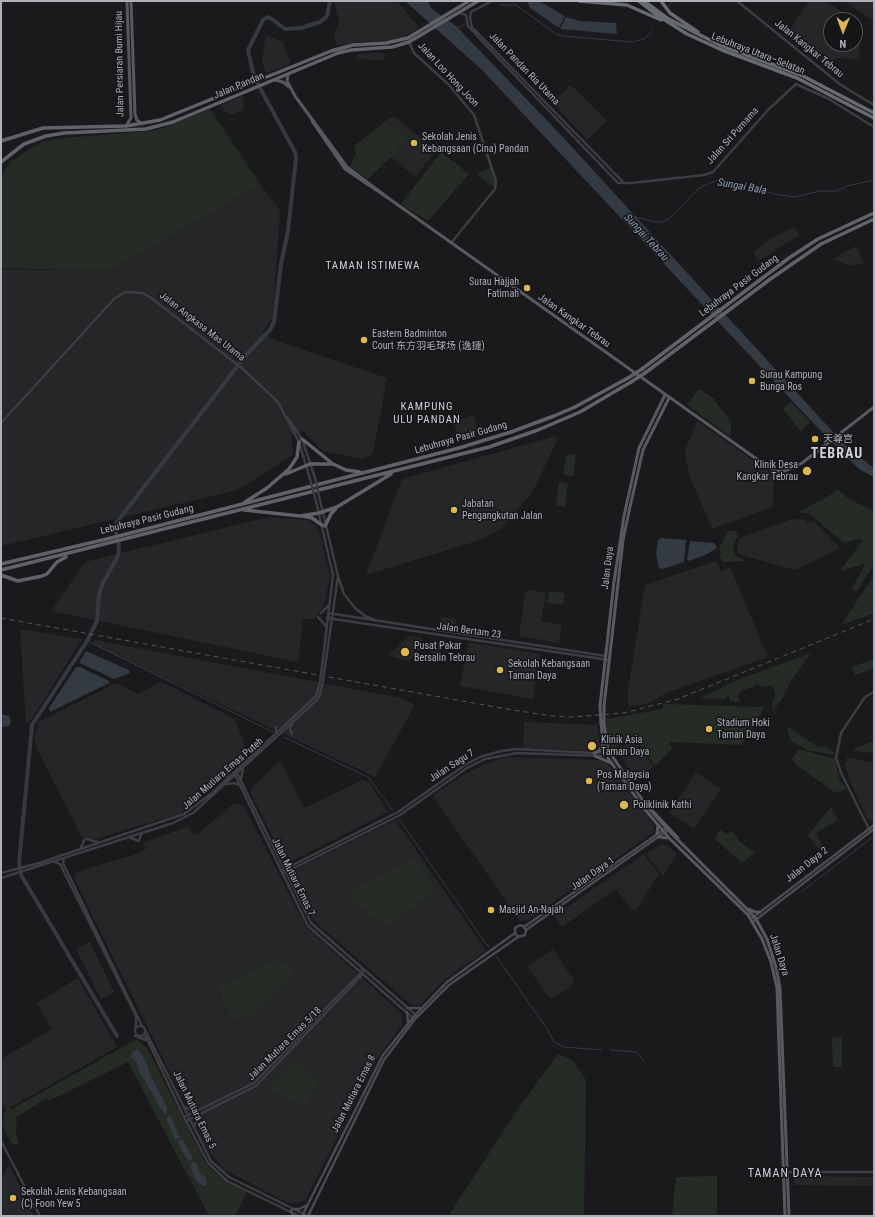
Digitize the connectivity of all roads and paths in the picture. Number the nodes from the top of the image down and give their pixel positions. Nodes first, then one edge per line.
1 (127, 1) edge
2 (131, 1) edge
3 (469, 1) edge
4 (478, 1) edge
5 (492, 1) edge
6 (580, 1) edge
7 (639, 1) edge
8 (644, 1) edge
9 (661, 1) edge
10 (737, 1) edge
11 (458, 12) junction
12 (469, 18) junction
13 (678, 29) junction
14 (706, 38) junction
15 (409, 42) junction
16 (288, 74) junction
17 (274, 80) junction
18 (130, 82) junction
19 (134, 82) junction
20 (290, 88) junction
21 (874, 105) edge
22 (874, 113) edge
23 (874, 118) edge
24 (142, 124) junction
25 (126, 126) junction
26 (874, 127) edge
27 (1, 141) edge
28 (1, 162) edge
29 (624, 184) joint
30 (874, 213) edge
31 (874, 220) edge
32 (451, 243) junction
33 (643, 371) junction
34 (630, 380) junction
35 (657, 389) junction
36 (665, 395) junction
37 (669, 398) junction
38 (662, 401) junction
39 (676, 402) junction
40 (666, 404) junction
41 (874, 407) edge
42 (1, 423) edge
43 (645, 436) junction
44 (301, 441) junction
45 (648, 441) junction
46 (308, 464) junction
47 (333, 464) junction
48 (397, 471) junction
49 (366, 472) junction
50 (282, 476) junction
51 (240, 504) junction
52 (337, 507) junction
53 (239, 510) junction
54 (320, 513) junction
55 (300, 516) junction
56 (323, 525) junction
57 (122, 538) junction
58 (86, 550) junction
59 (1, 564) edge
60 (1, 570) edge
61 (1, 574) edge
62 (338, 576) junction
63 (329, 604) junction
64 (334, 604) junction
65 (320, 613) dead end
66 (328, 613) junction
67 (333, 614) junction
68 (339, 615) junction
69 (318, 617) dead end
70 (328, 618) junction
71 (332, 619) junction
72 (339, 620) junction
73 (381, 623) junction
74 (326, 626) junction
75 (331, 626) junction
76 (607, 658) junction
77 (323, 667) junction
78 (321, 681) junction
79 (874, 692) edge
80 (293, 723) junction
81 (602, 723) junction
82 (276, 727) dead end
83 (276, 734) junction
84 (292, 734) dead end
85 (603, 743) junction
86 (605, 752) junction
87 (594, 755) junction
88 (609, 757) junction
89 (612, 764) junction
90 (244, 767) junction
91 (227, 769) dead end
92 (235, 773) junction
93 (227, 779) junction
94 (241, 784) junction
95 (225, 785) junction
96 (646, 805) junction
97 (390, 818) junction
98 (658, 825) junction
99 (874, 825) edge
100 (870, 829) junction
101 (874, 829) edge
102 (665, 830) junction
103 (141, 831) junction
104 (129, 833) junction
105 (135, 834) junction
106 (658, 835) junction
107 (127, 837) junction
108 (670, 839) junction
109 (99, 844) junction
110 (89, 846) junction
111 (683, 846) junction
112 (81, 848) junction
113 (84, 851) junction
114 (64, 858) junction
115 (280, 860) junction
116 (54, 862) junction
117 (292, 866) junction
118 (23, 869) junction
119 (291, 869) junction
120 (17, 870) junction
121 (285, 871) junction
122 (1, 873) edge
123 (282, 873) junction
124 (1, 878) edge
125 (289, 879) junction
126 (747, 909) junction
127 (760, 912) junction
128 (753, 919) junction
129 (524, 927) junction
130 (526, 930) junction
131 (515, 933) junction
132 (518, 937) junction
133 (362, 968) junction
134 (362, 973) junction
135 (368, 974) junction
136 (421, 1007) junction
137 (407, 1008) junction
138 (407, 1012) junction
139 (415, 1017) junction
140 (408, 1024) junction
141 (142, 1026) junction
142 (136, 1027) junction
143 (145, 1030) junction
144 (143, 1035) junction
145 (135, 1036) dead end
146 (148, 1041) junction
147 (184, 1107) junction
148 (196, 1111) junction
149 (199, 1114) junction
150 (188, 1115) junction
151 (184, 1117) junction
152 (189, 1119) junction
153 (186, 1121) junction
154 (193, 1128) junction
155 (1, 1141) edge
156 (786, 1172) junction
157 (874, 1172) edge
158 (308, 1204) junction
159 (292, 1210) junction
160 (302, 1215) edge
161 (40, 1216) edge
162 (293, 1216) edge
163 (308, 1216) edge
164 (785, 1216) edge
165 (789, 1216) edge

1 - 18 main road, Jalan Persiaran Bumi Hijau
2 - 19 main road, Jalan Persiaran Bumi Hijau
3 - 24 highway, Jalan Pandan
4 - 11 highway, Jalan Pandan
5 - 12 street
6 - 13 highway
7 - 13 highway, Lebuhraya Utara–Selatan
8 - 14 highway, Lebuhraya Utara–Selatan
9 - 14 highway
10 - 21 street, Jalan Kangkar Tebrau
11 - 12 street
11 - 15 highway, Jalan Pandan
12 - 29 street, Jalan Pandan Ria Utama
13 - 23 highway, Lebuhraya Utara–Selatan
14 - 22 highway, Lebuhraya Utara–Selatan
15 - 16 highway, Jalan Pandan
15 - 32 street, Jalan Loo Hong Joon
16 - 17 highway, Jalan Pandan
16 - 20 main road, Jalan Kangkar Tebrau
17 - 20 main road, Jalan Kangkar Tebrau
17 - 28 highway, Jalan Pandan
18 - 19 main road
18 - 25 main road, Jalan Persiaran Bumi Hijau
19 - 24 main road, Jalan Persiaran Bumi Hijau
20 - 32 main road, Jalan Kangkar Tebrau
24 - 25 highway, Jalan Pandan
25 - 27 highway, Jalan Pandan
26 - 29 street, Jalan Sri Purnama
30 - 33 highway, Lebuhraya Pasir Gudang
31 - 33 highway, Lebuhraya Pasir Gudang
32 - 35 main road, Jalan Kangkar Tebrau
33 - 34 highway, Lebuhraya Pasir Gudang, bridge
34 - 48 highway, Lebuhraya Pasir Gudang
34 - 49 highway, Lebuhraya Pasir Gudang
35 - 36 main road, Jalan Kangkar Tebrau
35 - 38 main road
36 - 37 main road, Jalan Kangkar Tebrau
36 - 38 main road, Jalan Daya
37 - 39 main road, Jalan Kangkar Tebrau
37 - 40 main road, Jalan Daya
38 - 43 main road, Jalan Daya
39 - 40 main road
39 - 41 main road, Jalan Kangkar Tebrau
40 - 45 main road, Jalan Daya
42 - 44 street, Jalan Angkasa Mas Utama
43 - 45 main road
43 - 76 main road, Jalan Daya
44 - 46 street, Jalan Angkasa Mas Utama
44 - 47 highway
44 - 50 highway
45 - 76 main road, Jalan Daya
46 - 47 highway
46 - 50 highway
46 - 54 street, Jalan Angkasa Mas Utama, bridge
46 - 54 street, Jalan Angkasa Mas Utama, bridge
47 - 49 highway
48 - 52 highway
48 - 53 highway, Lebuhraya Pasir Gudang
49 - 51 highway, Lebuhraya Pasir Gudang
50 - 51 highway
51 - 57 highway, Lebuhraya Pasir Gudang
52 - 54 highway
52 - 56 highway
53 - 55 highway
53 - 57 highway, Lebuhraya Pasir Gudang
54 - 55 highway
54 - 56 street
55 - 56 highway
56 - 62 street
56 - 63 street
57 - 58 highway, Lebuhraya Pasir Gudang
57 - 59 highway, Lebuhraya Pasir Gudang
58 - 60 highway, Lebuhraya Pasir Gudang
58 - 61 highway
62 - 64 street
62 - 73 street
63 - 65 street
63 - 66 street
64 - 67 street
64 - 68 street
66 - 67 street, Jalan Bertam 23
66 - 70 street, Jalan Mutiara Emas Puteh
67 - 68 street, Jalan Bertam 23
67 - 71 street, Jalan Mutiara Emas Puteh
68 - 73 street, Jalan Bertam 23
69 - 74 street
70 - 71 street, Jalan Bertam 23
70 - 74 street, Jalan Mutiara Emas Puteh
71 - 72 street, Jalan Bertam 23
71 - 75 street, Jalan Mutiara Emas Puteh
72 - 75 street
72 - 76 street, Jalan Bertam 23
73 - 76 street, Jalan Bertam 23
74 - 77 street, Jalan Mutiara Emas Puteh
75 - 77 street, Jalan Mutiara Emas Puteh
76 - 81 main road, Jalan Daya, bridge
77 - 78 street, Jalan Mutiara Emas Puteh, bridge
78 - 80 street, Jalan Mutiara Emas Puteh
78 - 83 street, Jalan Mutiara Emas Puteh
79 - 100 street
80 - 84 street
80 - 90 street, Jalan Mutiara Emas Puteh
81 - 85 main road, Jalan Daya
81 - 86 main road, Jalan Daya
82 - 83 street
83 - 92 street, Jalan Mutiara Emas Puteh
85 - 86 main road, Jalan Daya
85 - 87 main road
86 - 87 street, Jalan Sagu 7
86 - 88 main road
86 - 88 main road
87 - 89 main road
87 - 97 street, Jalan Sagu 7
88 - 89 main road, Jalan Daya
88 - 96 main road, Jalan Daya
89 - 98 main road, Jalan Daya
90 - 92 street, Jalan Mutiara Emas Puteh
90 - 94 street
91 - 93 street
92 - 93 street, Jalan Mutiara Emas Puteh
92 - 94 street, Jalan Mutiara Emas 7
92 - 95 street, Jalan Mutiara Emas Puteh
93 - 103 street, Jalan Mutiara Emas Puteh
94 - 95 street
94 - 115 street, Jalan Mutiara Emas 7
94 - 123 street, Jalan Mutiara Emas 7
95 - 103 street, Jalan Mutiara Emas Puteh
96 - 102 main road, Jalan Daya
96 - 111 main road
97 - 117 street
97 - 119 street
98 - 102 main road, Jalan Daya
98 - 106 main road
99 - 100 main road, Jalan Daya 2
100 - 101 main road, Jalan Daya 2
100 - 127 main road, Jalan Daya 2
100 - 128 main road, Jalan Daya 2
102 - 106 main road, Jalan Daya 1
102 - 108 main road, Jalan Daya
102 - 111 main road, Jalan Daya
103 - 104 street, Jalan Mutiara Emas Puteh
103 - 105 street
103 - 107 street
104 - 105 street
104 - 109 street, Jalan Mutiara Emas Puteh
105 - 107 street, Jalan Mutiara Emas Puteh
106 - 108 main road
106 - 129 main road, Jalan Daya 1
106 - 130 main road, Jalan Daya 1
107 - 109 street, Jalan Mutiara Emas Puteh
108 - 128 main road, Jalan Daya
109 - 110 street, Jalan Mutiara Emas Puteh
109 - 112 street
109 - 113 street, Jalan Mutiara Emas Puteh
110 - 112 street, Jalan Mutiara Emas Puteh
110 - 113 street
111 - 126 main road, Jalan Daya
112 - 118 street, Jalan Mutiara Emas Puteh
113 - 114 street, Jalan Mutiara Emas Puteh
114 - 116 street, Jalan Mutiara Emas Puteh
114 - 141 street
115 - 117 street
115 - 121 street, Jalan Mutiara Emas 7
116 - 118 street, Jalan Mutiara Emas Puteh
116 - 142 street
117 - 121 street
118 - 120 street, Jalan Mutiara Emas Puteh
119 - 121 street
119 - 125 street
120 - 122 street, Jalan Mutiara Emas Puteh
120 - 124 street, Jalan Mutiara Emas Puteh
121 - 123 street
121 - 125 street, Jalan Mutiara Emas 7
123 - 134 street, Jalan Mutiara Emas 7
125 - 133 street, Jalan Mutiara Emas 7
126 - 127 main road
126 - 128 main road, Jalan Daya
127 - 128 main road, Jalan Daya 2
128 - 156 main road, Jalan Daya
129 - 130 main road
129 - 131 main road
130 - 132 main road
131 - 132 main road
131 - 136 main road, Jalan Mutiara Emas 8
132 - 139 main road, Jalan Mutiara Emas 8
133 - 134 street
133 - 135 street, Jalan Mutiara Emas 7
134 - 135 street
134 - 138 street, Jalan Mutiara Emas 7
134 - 148 street, Jalan Mutiara Emas 5/18
134 - 149 street, Jalan Mutiara Emas 5/18
135 - 137 street, Jalan Mutiara Emas 7
136 - 137 main road
136 - 139 main road, Jalan Mutiara Emas 8
137 - 139 street, Jalan Mutiara Emas 7
138 - 139 street, Jalan Mutiara Emas 7
138 - 140 main road
139 - 140 main road, Jalan Mutiara Emas 8
139 - 163 main road, Jalan Mutiara Emas 8
140 - 158 main road, Jalan Mutiara Emas 8
141 - 142 street
141 - 143 street, Jalan Mutiara Emas 5
142 - 144 street, Jalan Mutiara Emas 5
143 - 144 street
143 - 147 street, Jalan Mutiara Emas 5
144 - 146 street, Jalan Mutiara Emas 5
145 - 146 street
146 - 151 street, Jalan Mutiara Emas 5
147 - 148 street
147 - 150 street, Jalan Mutiara Emas 5
148 - 150 street, Jalan Mutiara Emas 5/18
149 - 152 street, Jalan Mutiara Emas 5/18
149 - 154 street
150 - 151 street, Jalan Mutiara Emas 5/18
150 - 152 street, Jalan Mutiara Emas 5
151 - 153 street, Jalan Mutiara Emas 5
152 - 153 street, Jalan Mutiara Emas 5/18
152 - 154 street, Jalan Mutiara Emas 5
153 - 159 street, Jalan Mutiara Emas 5
154 - 159 street, Jalan Mutiara Emas 5
155 - 161 street
156 - 157 street
156 - 164 main road, Jalan Daya
156 - 165 main road, Jalan Daya
158 - 159 main road
158 - 160 main road, Jalan Mutiara Emas 8
159 - 160 street, Jalan Mutiara Emas 5
159 - 162 main road
160 - 163 street, Jalan Mutiara Emas 5

